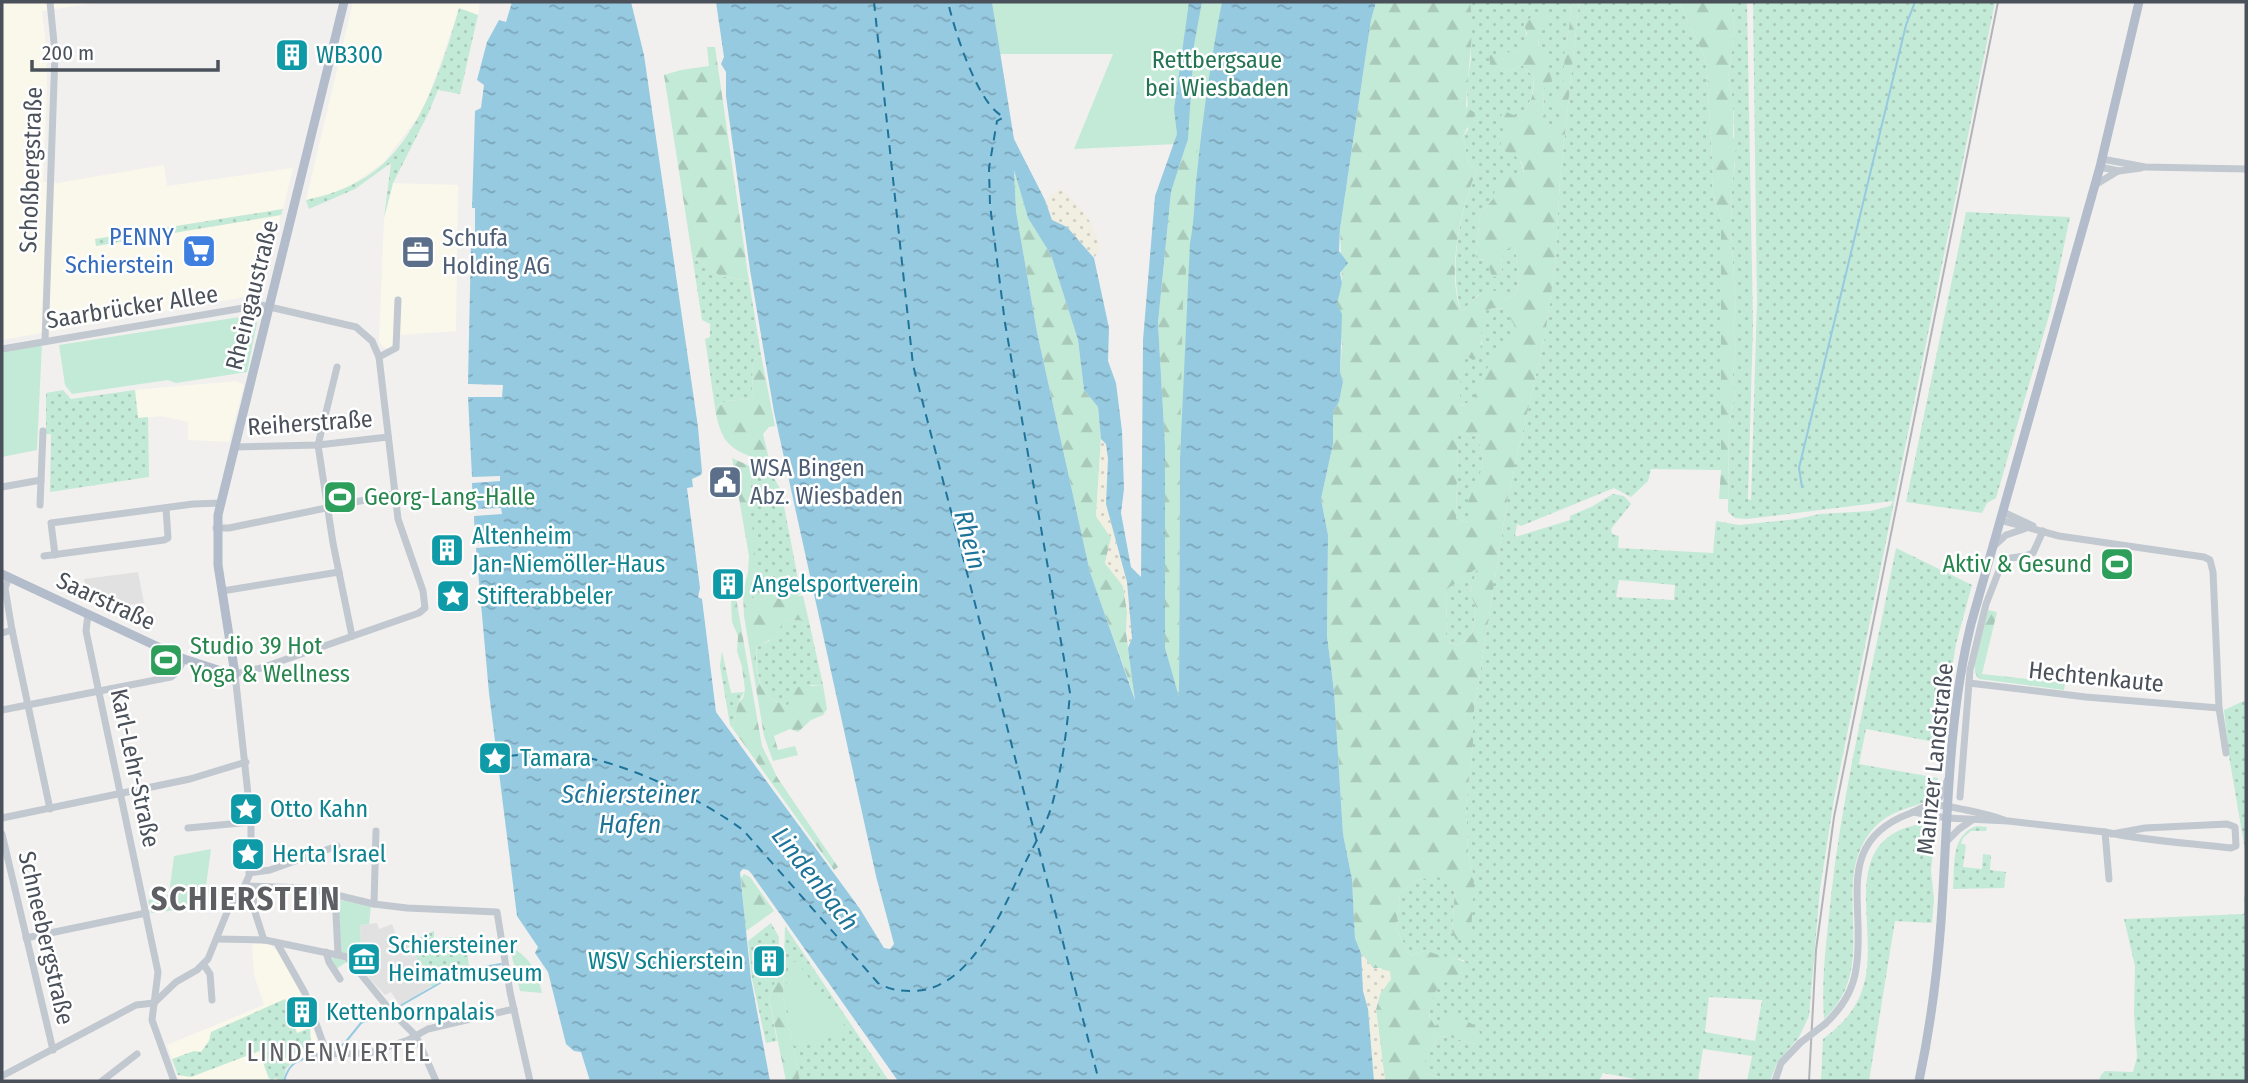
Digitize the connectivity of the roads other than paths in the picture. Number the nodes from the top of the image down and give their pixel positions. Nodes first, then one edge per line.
1 (50, 2) edge
2 (344, 2) edge
3 (2139, 2) edge
4 (2101, 163) junction
5 (2145, 167) junction
6 (2246, 169) edge
7 (2119, 171) junction
8 (2095, 185) junction
9 (398, 300) dead end
10 (269, 306) junction
11 (45, 341) junction
12 (2, 349) edge
13 (379, 357) junction
14 (337, 367) dead end
15 (43, 431) dead end
16 (388, 437) junction
17 (317, 445) junction
18 (234, 447) junction
19 (41, 480) junction
20 (2, 487) edge
21 (394, 494) junction
22 (221, 503) junction
23 (40, 505) dead end
24 (327, 506) junction
25 (166, 508) junction
26 (2002, 516) junction
27 (218, 528) junction
28 (2028, 528) junction
29 (2043, 531) junction
30 (1993, 548) junction
31 (55, 555) junction
32 (44, 556) dead end
33 (339, 572) junction
34 (5, 576) edge
35 (222, 591) junction
36 (88, 614) junction
37 (12, 630) junction
38 (2, 632) edge
39 (352, 636) junction
40 (231, 650) junction
41 (184, 659) junction
42 (210, 668) junction
43 (235, 674) junction
44 (1969, 683) junction
45 (99, 691) junction
46 (28, 705) junction
47 (2219, 708) junction
48 (2, 710) edge
49 (2226, 752) dead end
50 (246, 762) junction
51 (1950, 775) junction
52 (121, 793) junction
53 (1960, 797) dead end
54 (1930, 805) junction
55 (1948, 806) junction
56 (50, 808) junction
57 (1913, 812) junction
58 (2, 818) edge
59 (1947, 818) junction
60 (1973, 820) junction
61 (2008, 821) junction
62 (251, 822) junction
63 (188, 828) dead end
64 (376, 831) dead end
65 (2109, 833) junction
66 (2, 834) edge
67 (1945, 843) junction
68 (337, 846) dead end
69 (249, 873) junction
70 (2109, 879) dead end
71 (245, 886) junction
72 (255, 887) junction
73 (335, 895) junction
74 (374, 904) junction
75 (146, 913) junction
76 (26, 937) junction
77 (217, 939) junction
78 (264, 940) junction
79 (278, 945) junction
80 (326, 952) junction
81 (338, 954) junction
82 (204, 965) junction
83 (158, 972) junction
84 (340, 979) dead end
85 (176, 982) junction
86 (212, 1000) dead end
87 (154, 1003) junction
88 (512, 1010) junction
89 (416, 1036) junction
90 (53, 1050) junction
91 (326, 1051) junction
92 (137, 1054) dead end
93 (312, 1060) dead end
94 (2, 1076) edge
95 (102, 1081) edge
96 (174, 1081) edge
97 (436, 1081) edge
98 (530, 1081) edge
99 (1775, 1081) edge
100 (1919, 1081) edge

1 - 11 street, Schoßbergstraße
2 - 10 main road, Rheingaustraße
3 - 4 main road, Mainzer Landstraße
4 - 5 street
4 - 7 street
4 - 8 main road, Mainzer Landstraße
5 - 6 street
5 - 7 street
7 - 8 street
8 - 26 main road, Mainzer Landstraße
9 - 13 street
10 - 11 street, Saarbrücker Allee
10 - 13 street, Saarbrücker Allee
10 - 18 main road, Rheingaustraße
11 - 12 street, Saarbrücker Allee
13 - 16 street
14 - 17 street
15 - 19 street
16 - 17 street, Reiherstraße
16 - 21 street
17 - 18 street, Reiherstraße
17 - 24 street
18 - 22 main road, Rheingaustraße
19 - 20 street
19 - 23 street
21 - 24 street
21 - 39 street
22 - 25 street
22 - 27 main road, Rheingaustraße
24 - 27 street
24 - 33 street
25 - 31 street
25 - 31 street
26 - 28 street
26 - 29 street
26 - 30 main road, Mainzer Landstraße
27 - 35 main road, Rheingaustraße
28 - 29 street
28 - 30 street
29 - 44 street, Mainzer Landstraße
29 - 47 street
30 - 51 main road, Mainzer Landstraße
31 - 32 street
33 - 35 street
33 - 39 street
34 - 36 main road, Saarstraße
34 - 37 street
35 - 40 main road, Rheingaustraße
36 - 41 main road, Saarstraße
36 - 45 street, Karl-Lehr-Straße
37 - 38 street
37 - 46 street
39 - 43 street
40 - 42 main road
40 - 43 main road, Rheingaustraße
41 - 42 main road, Saarstraße
41 - 45 street
42 - 43 main road, Saarstraße
43 - 50 street
44 - 47 street, Hechtenkaute
44 - 53 street, Mainzer Landstraße
45 - 46 street
45 - 52 street, Karl-Lehr-Straße
46 - 48 street
46 - 56 street
47 - 49 street
50 - 52 street
50 - 62 street
51 - 54 street
51 - 55 main road, Mainzer Landstraße
52 - 56 street
52 - 75 street, Karl-Lehr-Straße
54 - 55 street
54 - 57 street
55 - 59 main road, Mainzer Landstraße
55 - 61 street
56 - 58 street
57 - 59 street
57 - 99 street, bridge
59 - 60 street
59 - 67 main road, Mainzer Landstraße
60 - 61 street
60 - 67 street
61 - 65 street
62 - 63 street
62 - 69 street
64 - 74 street
65 - 65 street
65 - 70 street
66 - 76 street, Schneebergstraße
67 - 100 main road, Mainzer Landstraße
68 - 69 street
69 - 71 street
71 - 72 street
71 - 77 street
72 - 73 street
72 - 78 street
73 - 74 street
73 - 81 street
74 - 88 street
75 - 76 street
75 - 83 street, Karl-Lehr-Straße
76 - 90 street, Schneebergstraße
77 - 78 street
77 - 82 street
78 - 79 street
79 - 80 street
79 - 91 street
80 - 81 street
80 - 84 street
81 - 89 street
82 - 85 street
82 - 86 street
83 - 85 street
83 - 87 street, Karl-Lehr-Straße
85 - 87 street
87 - 90 street
87 - 96 street, Karl-Lehr-Straße
88 - 89 street
88 - 98 street
89 - 91 street
89 - 97 street
90 - 94 street
91 - 93 street
92 - 95 street

